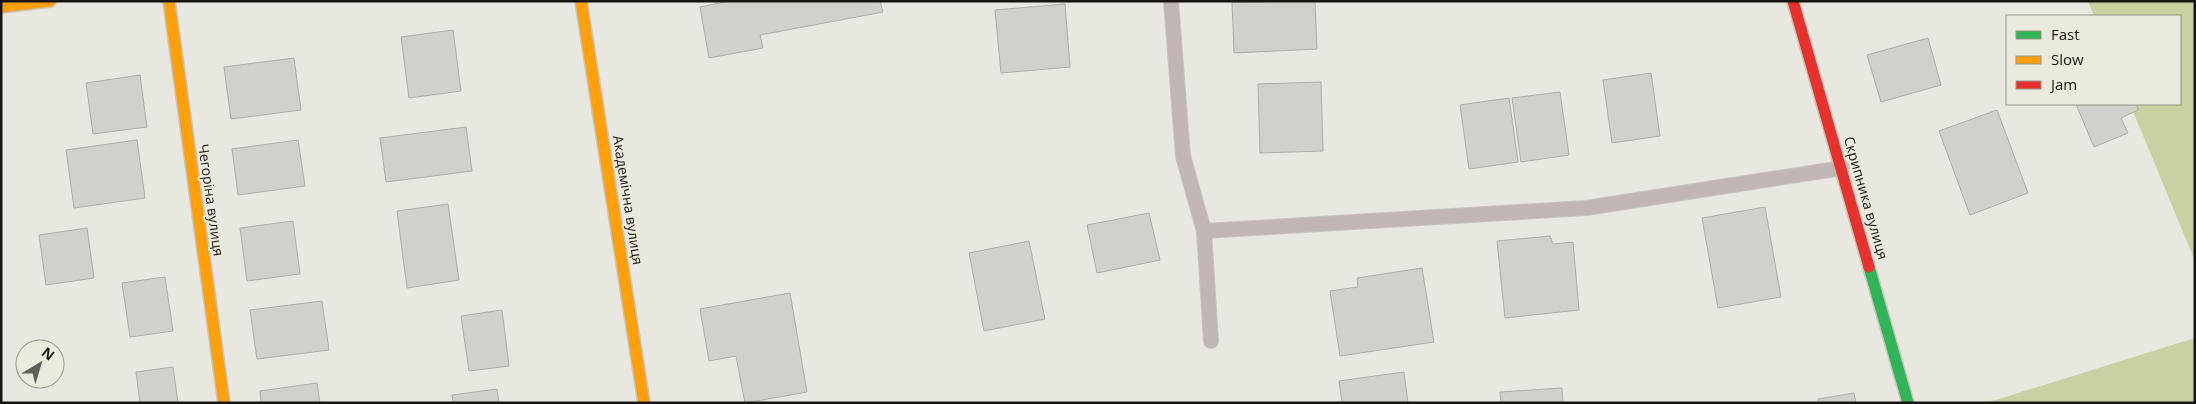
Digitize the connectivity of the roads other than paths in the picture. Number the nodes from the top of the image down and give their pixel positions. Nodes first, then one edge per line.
1 (50, 1) edge
2 (169, 1) edge
3 (581, 1) edge
4 (1171, 1) edge
5 (1793, 1) edge
6 (1, 7) edge
7 (1842, 168) junction
8 (1204, 230) junction
9 (1210, 341) dead end
10 (224, 403) edge
11 (644, 403) edge
12 (1908, 403) edge

1 - 6 street
2 - 10 street, Чегоріна вулиця
3 - 11 street, Академічна вулиця
4 - 8 lane
5 - 7 street, Скрипника вулиця
7 - 8 lane
7 - 12 street, Скрипника вулиця
8 - 9 lane

